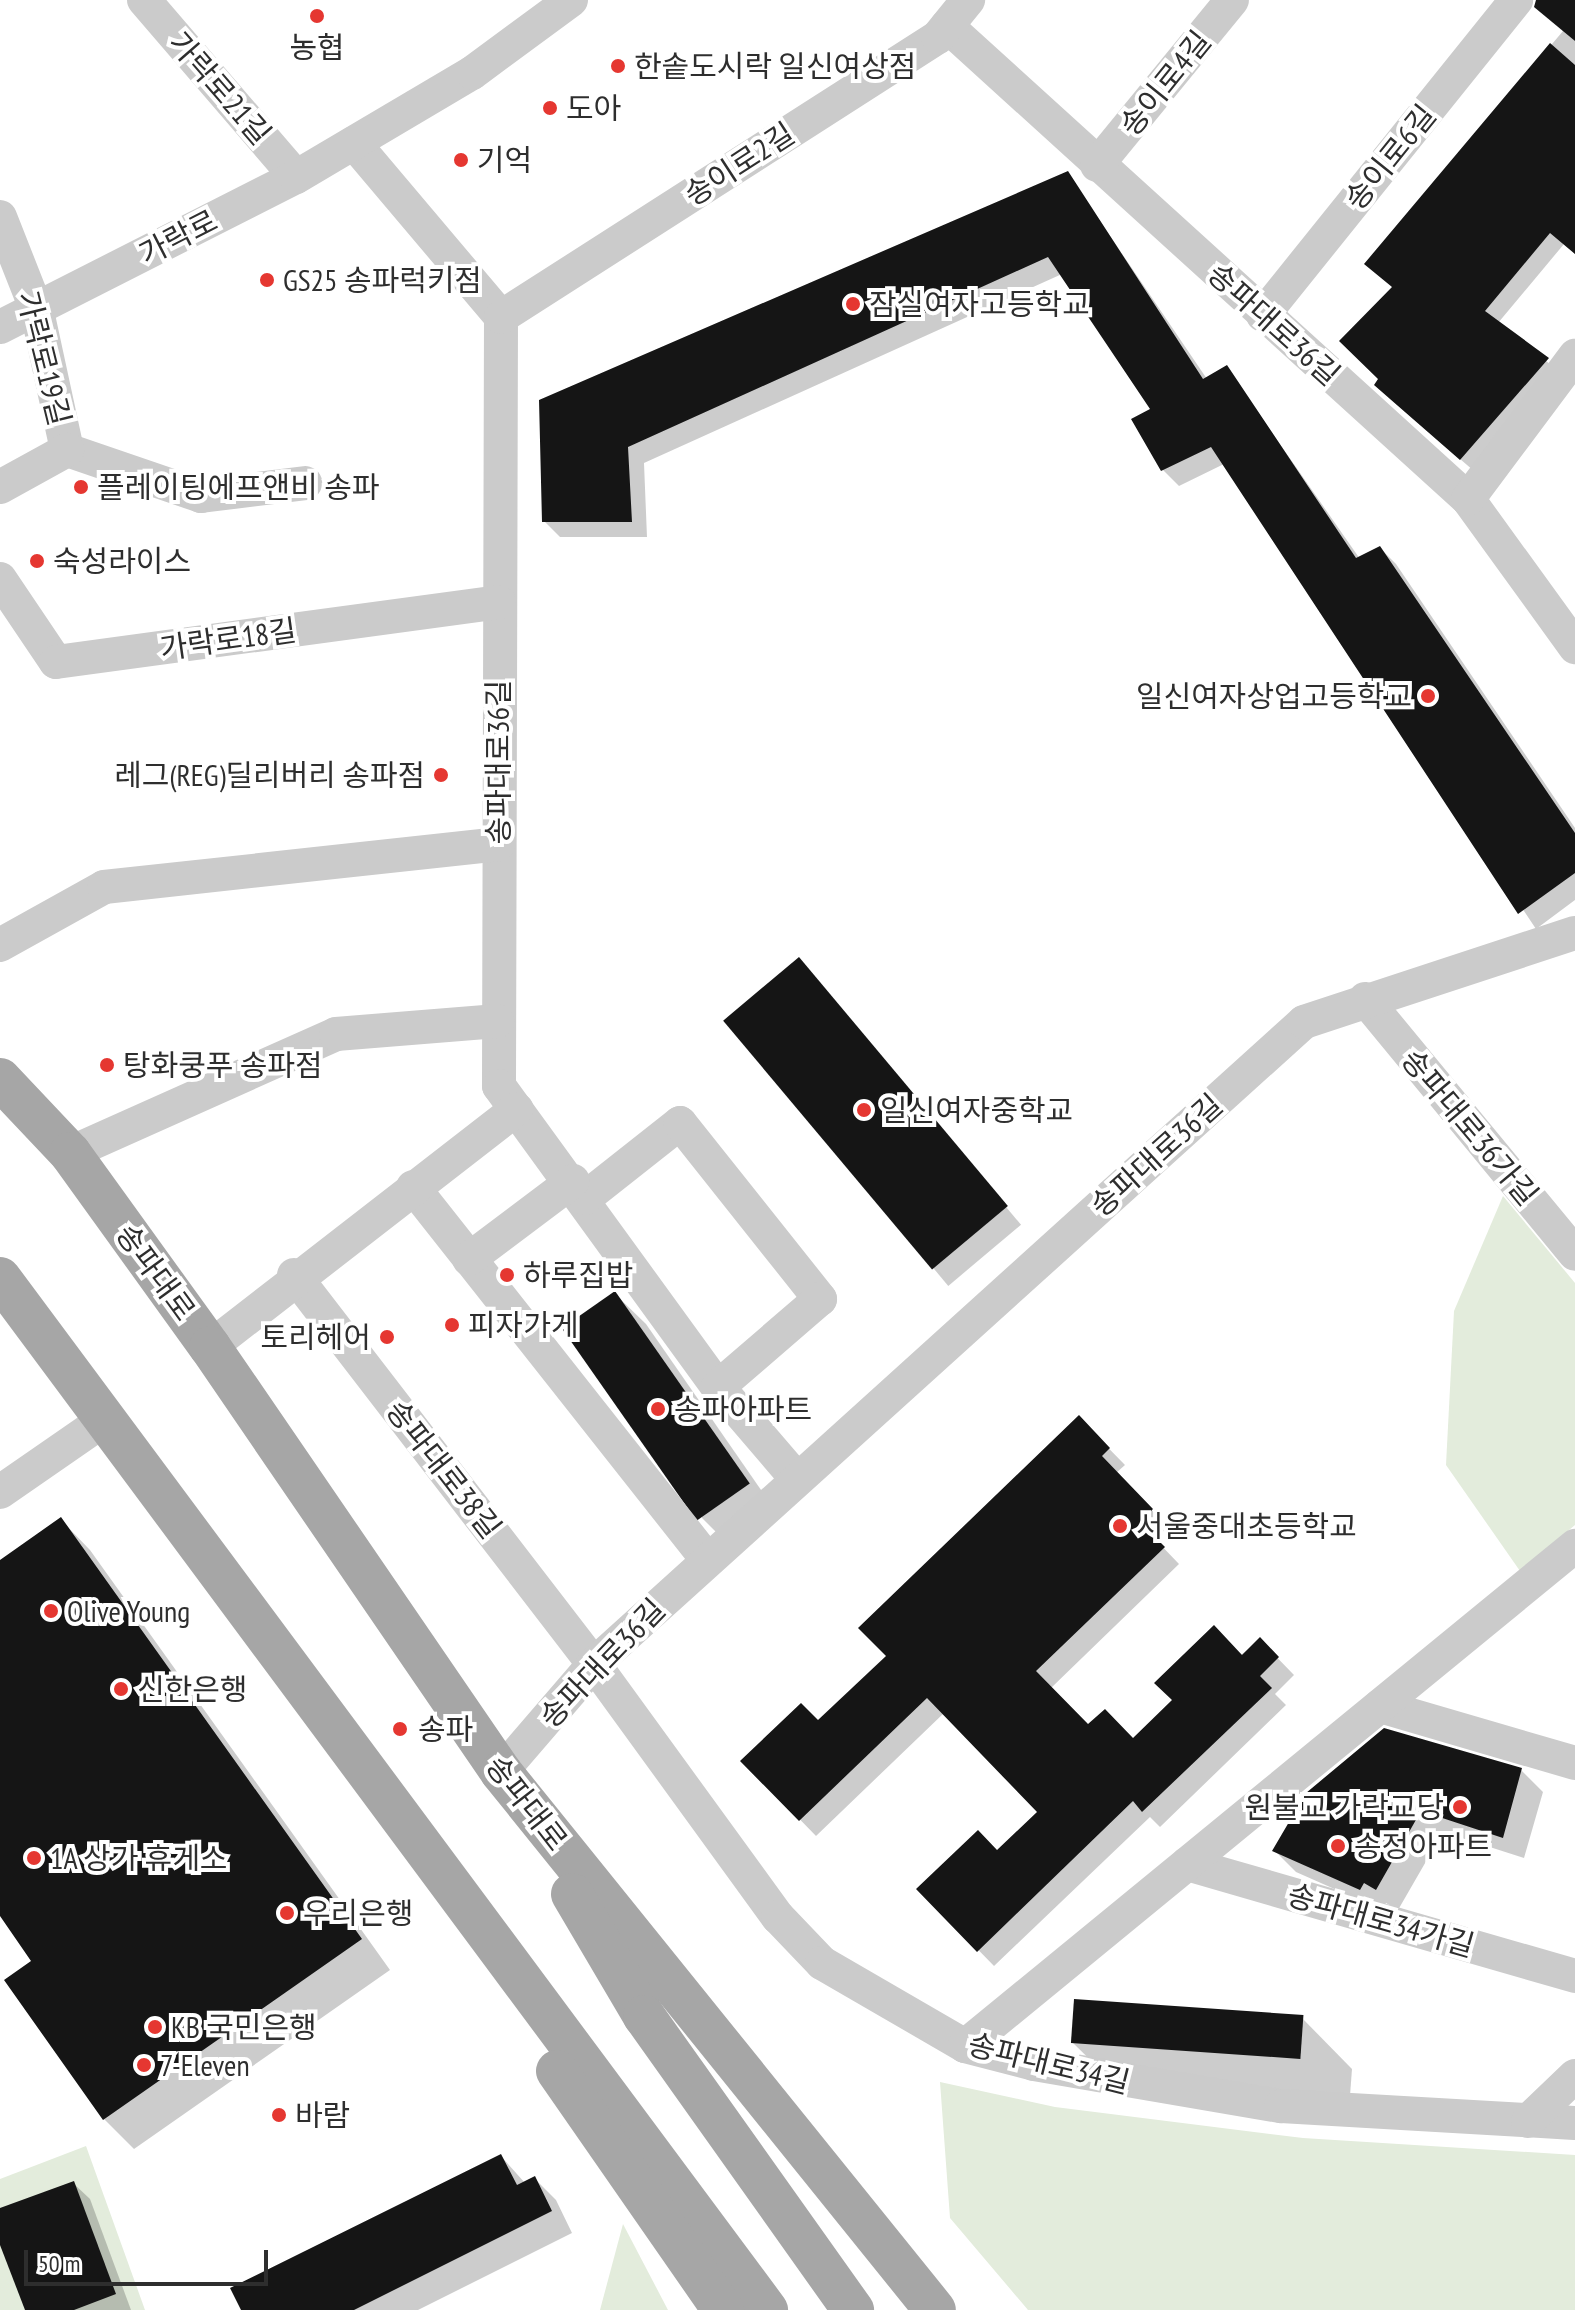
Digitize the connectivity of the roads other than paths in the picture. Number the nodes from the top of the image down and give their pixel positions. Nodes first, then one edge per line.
1 (144, 0) edge
2 (571, 0) edge
3 (1232, 0) edge
4 (1516, 0) edge
5 (957, 13) edge
6 (354, 143) junction
7 (1097, 165) junction
8 (296, 177) junction
9 (0, 217) edge
10 (37, 311) junction
11 (1263, 315) junction
12 (501, 317) junction
13 (0, 327) edge
14 (1575, 356) edge
15 (67, 450) junction
16 (305, 483) dead end
17 (0, 487) edge
18 (1468, 499) junction
19 (0, 579) edge
20 (499, 602) junction
21 (1575, 647) edge
22 (498, 844) junction
23 (1575, 933) edge
24 (0, 945) edge
25 (1365, 999) junction
26 (497, 1021) junction
27 (0, 1079) edge
28 (517, 1109) junction
29 (70, 1153) junction
30 (413, 1187) junction
31 (579, 1189) junction
32 (1575, 1254) edge
33 (469, 1259) junction
34 (294, 1275) junction
35 (0, 1278) edge
36 (210, 1347) junction
37 (718, 1387) junction
38 (107, 1418) junction
39 (796, 1478) junction
40 (0, 1492) edge
41 (1575, 1546) edge
42 (707, 1559) junction
43 (594, 1664) junction
44 (1380, 1706) junction
45 (1575, 1763) edge
46 (501, 1772) junction
47 (1187, 1864) junction
48 (492, 1934) junction
49 (1575, 1976) edge
50 (965, 2046) junction
51 (1575, 2076) edge
52 (1528, 2121) junction
53 (1575, 2123) edge
54 (723, 2310) edge
55 (767, 2310) edge
56 (853, 2310) edge
57 (935, 2310) edge

1 - 8 street, 가락로21길
2 - 6 street, 가락로
3 - 7 street, 송이로4길
4 - 11 street, 송이로6길
5 - 7 street, 송파대로36길
5 - 12 street, 송이로2길
6 - 8 street, 가락로
6 - 12 street
7 - 11 street, 송파대로36길
8 - 10 street, 가락로
9 - 10 street, 가락로19길
10 - 13 street, 가락로
10 - 15 street, 가락로19길
11 - 18 street, 송파대로36길
12 - 20 street, 송파대로36길
14 - 18 street
15 - 16 street, 가락로19길
15 - 17 street
18 - 21 street, 송파대로36길
19 - 20 street, 가락로18길
20 - 22 street, 송파대로36길
22 - 24 street
22 - 26 street, 송파대로36길
23 - 25 street, 송파대로36길
25 - 32 street, 송파대로36가길
25 - 39 street, 송파대로36길
26 - 28 street, 송파대로36길
26 - 29 street
27 - 29 main road, 송파대로
28 - 30 street
28 - 31 street, 송파대로36길
29 - 36 main road, 송파대로
30 - 33 street
30 - 34 street
31 - 33 street
31 - 37 street, 송파대로36길
31 - 37 street
33 - 42 street
34 - 36 street
34 - 43 street, 송파대로38길
35 - 38 main road
36 - 46 main road, 송파대로
37 - 39 street, 송파대로36길
38 - 40 street
38 - 48 main road
39 - 42 street, 송파대로36길
41 - 44 street
42 - 43 street, 송파대로36길
43 - 46 street, 송파대로36길
43 - 50 street, 송파대로34길
44 - 45 street
44 - 47 street
46 - 56 main road
46 - 57 main road, 송파대로
47 - 49 street, 송파대로34가길
47 - 50 street
48 - 54 main road
48 - 55 main road
50 - 52 street, 송파대로34길
51 - 52 street
52 - 53 street, 송파대로34길

